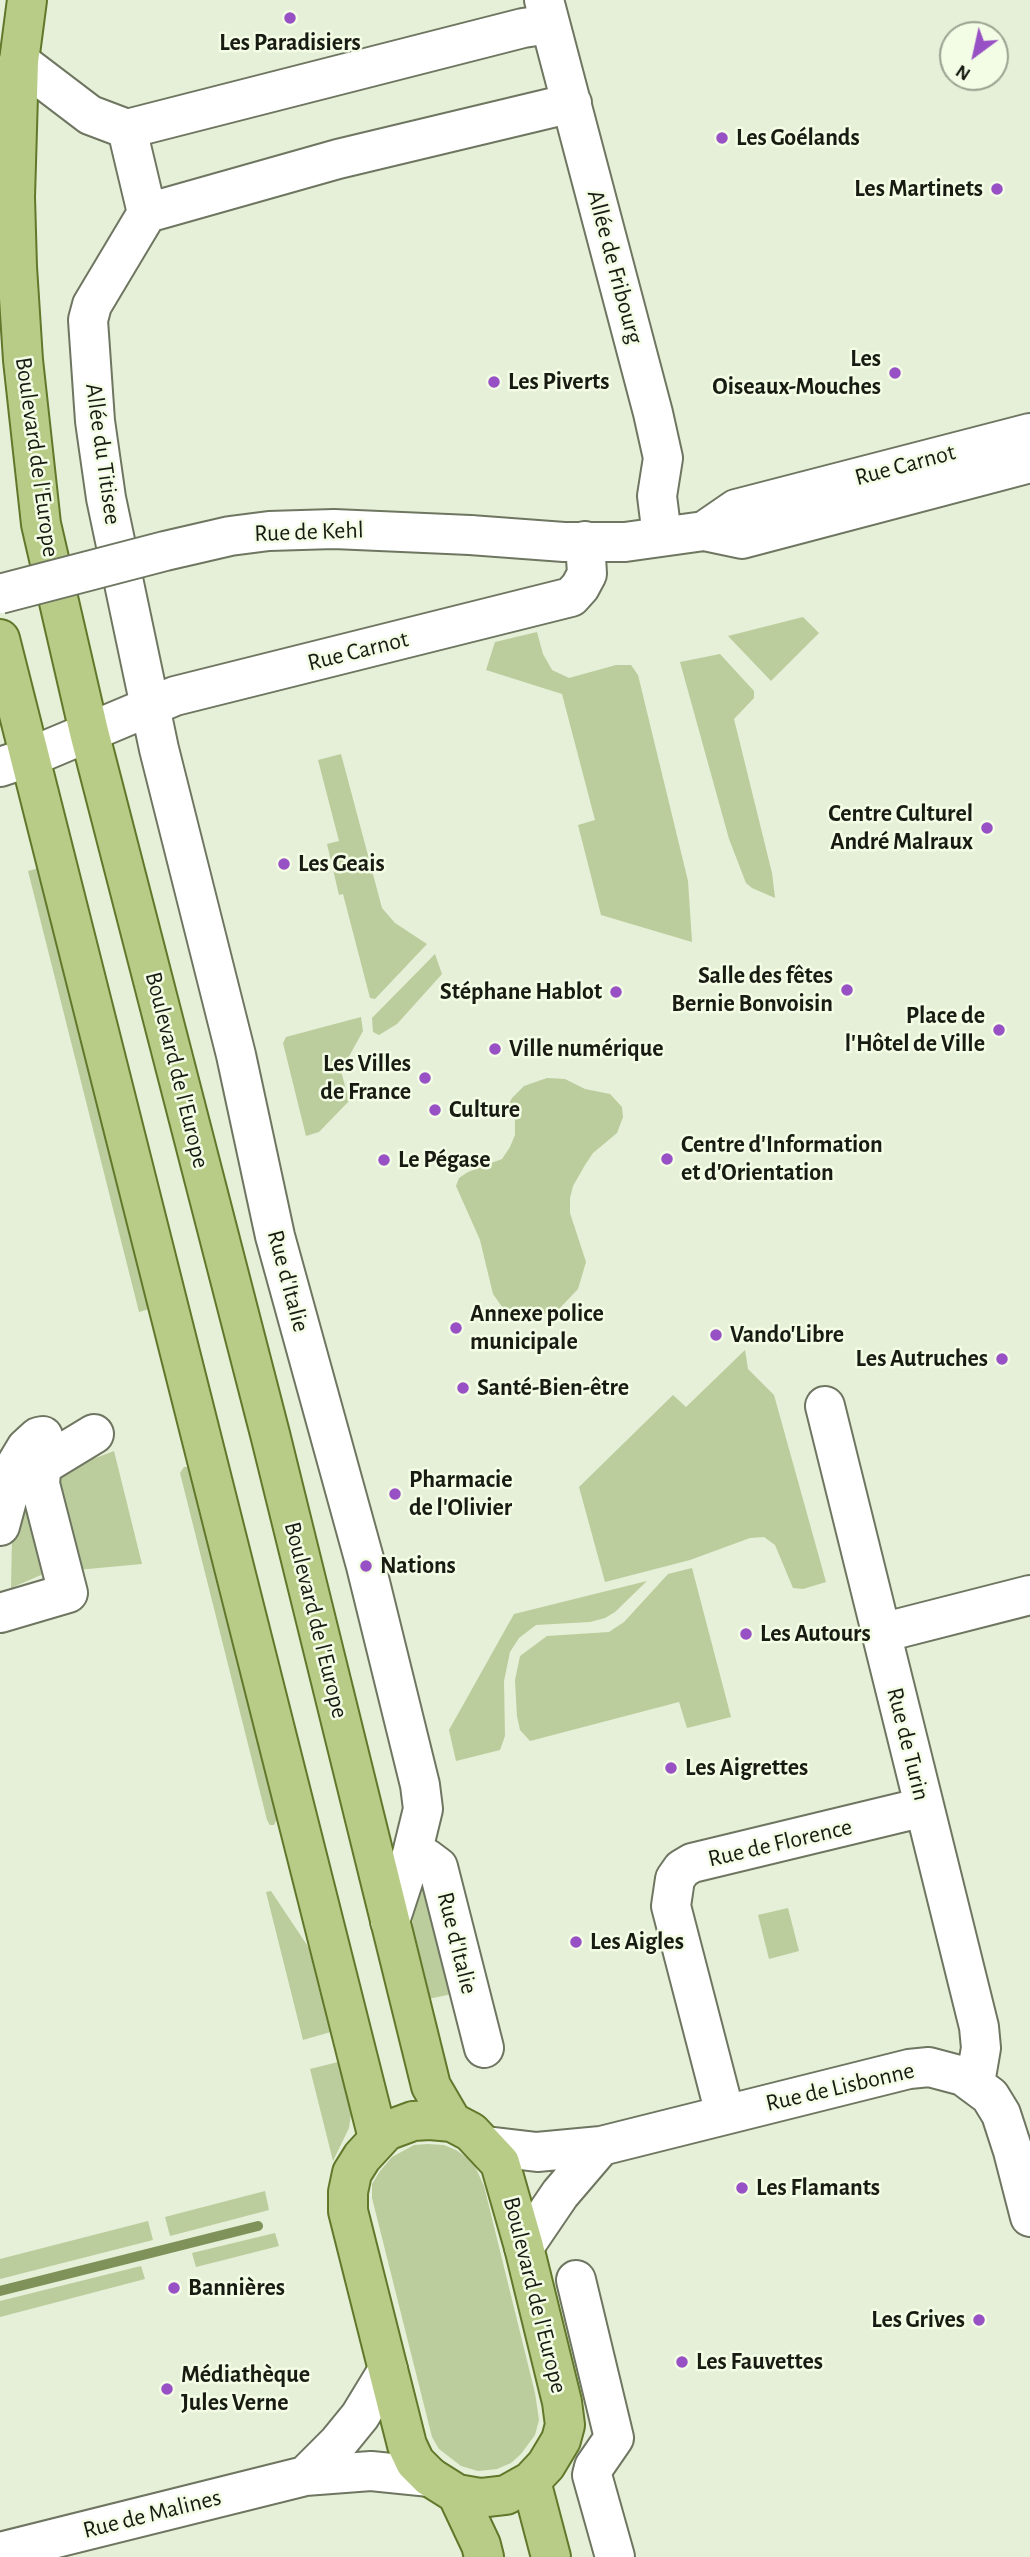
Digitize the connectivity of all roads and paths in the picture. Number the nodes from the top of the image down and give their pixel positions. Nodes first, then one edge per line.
1 (27, 0) edge
2 (547, 12) edge
3 (19, 61) junction
4 (572, 103) junction
5 (127, 130) junction
6 (147, 213) junction
7 (1030, 433) edge
8 (1030, 463) edge
9 (704, 531) junction
10 (662, 537) junction
11 (585, 541) junction
12 (625, 541) joint
13 (0, 594) edge
14 (0, 639) edge
15 (149, 707) junction
16 (89, 732) junction
17 (15, 762) edge
18 (825, 1406) dead end
19 (0, 1526) edge
20 (1030, 1595) edge
21 (0, 1613) edge
22 (881, 1633) junction
23 (923, 1807) junction
24 (412, 1854) junction
25 (390, 1921) junction
26 (484, 2048) dead end
27 (975, 2083) junction
28 (726, 2115) junction
29 (452, 2122) junction
30 (378, 2138) junction
31 (486, 2146) junction
32 (601, 2146) junction
33 (1030, 2217) edge
34 (524, 2247) junction
35 (576, 2280) dead end
36 (388, 2370) junction
37 (304, 2476) junction
38 (531, 2481) junction
39 (444, 2486) junction
40 (0, 2552) edge
41 (484, 2557) edge
42 (551, 2557) edge
43 (615, 2557) edge

1 - 3 main road, Boulevard de l'Europe
2 - 4 street, Allée de Fribourg
2 - 5 street
3 - 5 street
3 - 16 main road, Boulevard de l'Europe
4 - 6 street
4 - 10 street, Allée de Fribourg
5 - 6 street
6 - 15 street, Allée du Titisee
7 - 9 street, Rue Carnot
8 - 9 street, Rue Carnot
9 - 10 street, Rue Carnot
10 - 12 street, Rue Carnot
11 - 12 street, Rue de Kehl
11 - 13 street, Rue de Kehl, bridge
11 - 15 street, Rue Carnot
14 - 17 main road
15 - 16 street, Rue Carnot
15 - 24 street, Rue d'Italie
16 - 17 street, Rue Carnot
16 - 25 main road, Boulevard de l'Europe
17 - 30 main road
18 - 22 street, Rue de Turin
19 - 21 street
20 - 22 street
22 - 23 street, Rue de Turin
23 - 27 street, Rue de Turin
23 - 28 street, Rue de Florence
24 - 25 street, Rue d'Italie
24 - 26 street, Rue d'Italie
25 - 29 main road, Boulevard de l'Europe
27 - 28 street, Rue de Lisbonne
27 - 33 street, Rue de Lisbonne
28 - 32 street, Rue de Lisbonne
29 - 30 main road
29 - 31 main road, Boulevard de l'Europe
30 - 36 main road
31 - 32 street, Rue de Lisbonne
31 - 34 main road, Boulevard de l'Europe
32 - 34 street
34 - 38 main road, Boulevard de l'Europe
35 - 43 street
36 - 37 street
36 - 39 main road
37 - 39 street, Rue de Malines
37 - 40 street, Rue de Malines
38 - 39 main road, Boulevard de l'Europe
38 - 42 main road
39 - 41 main road

